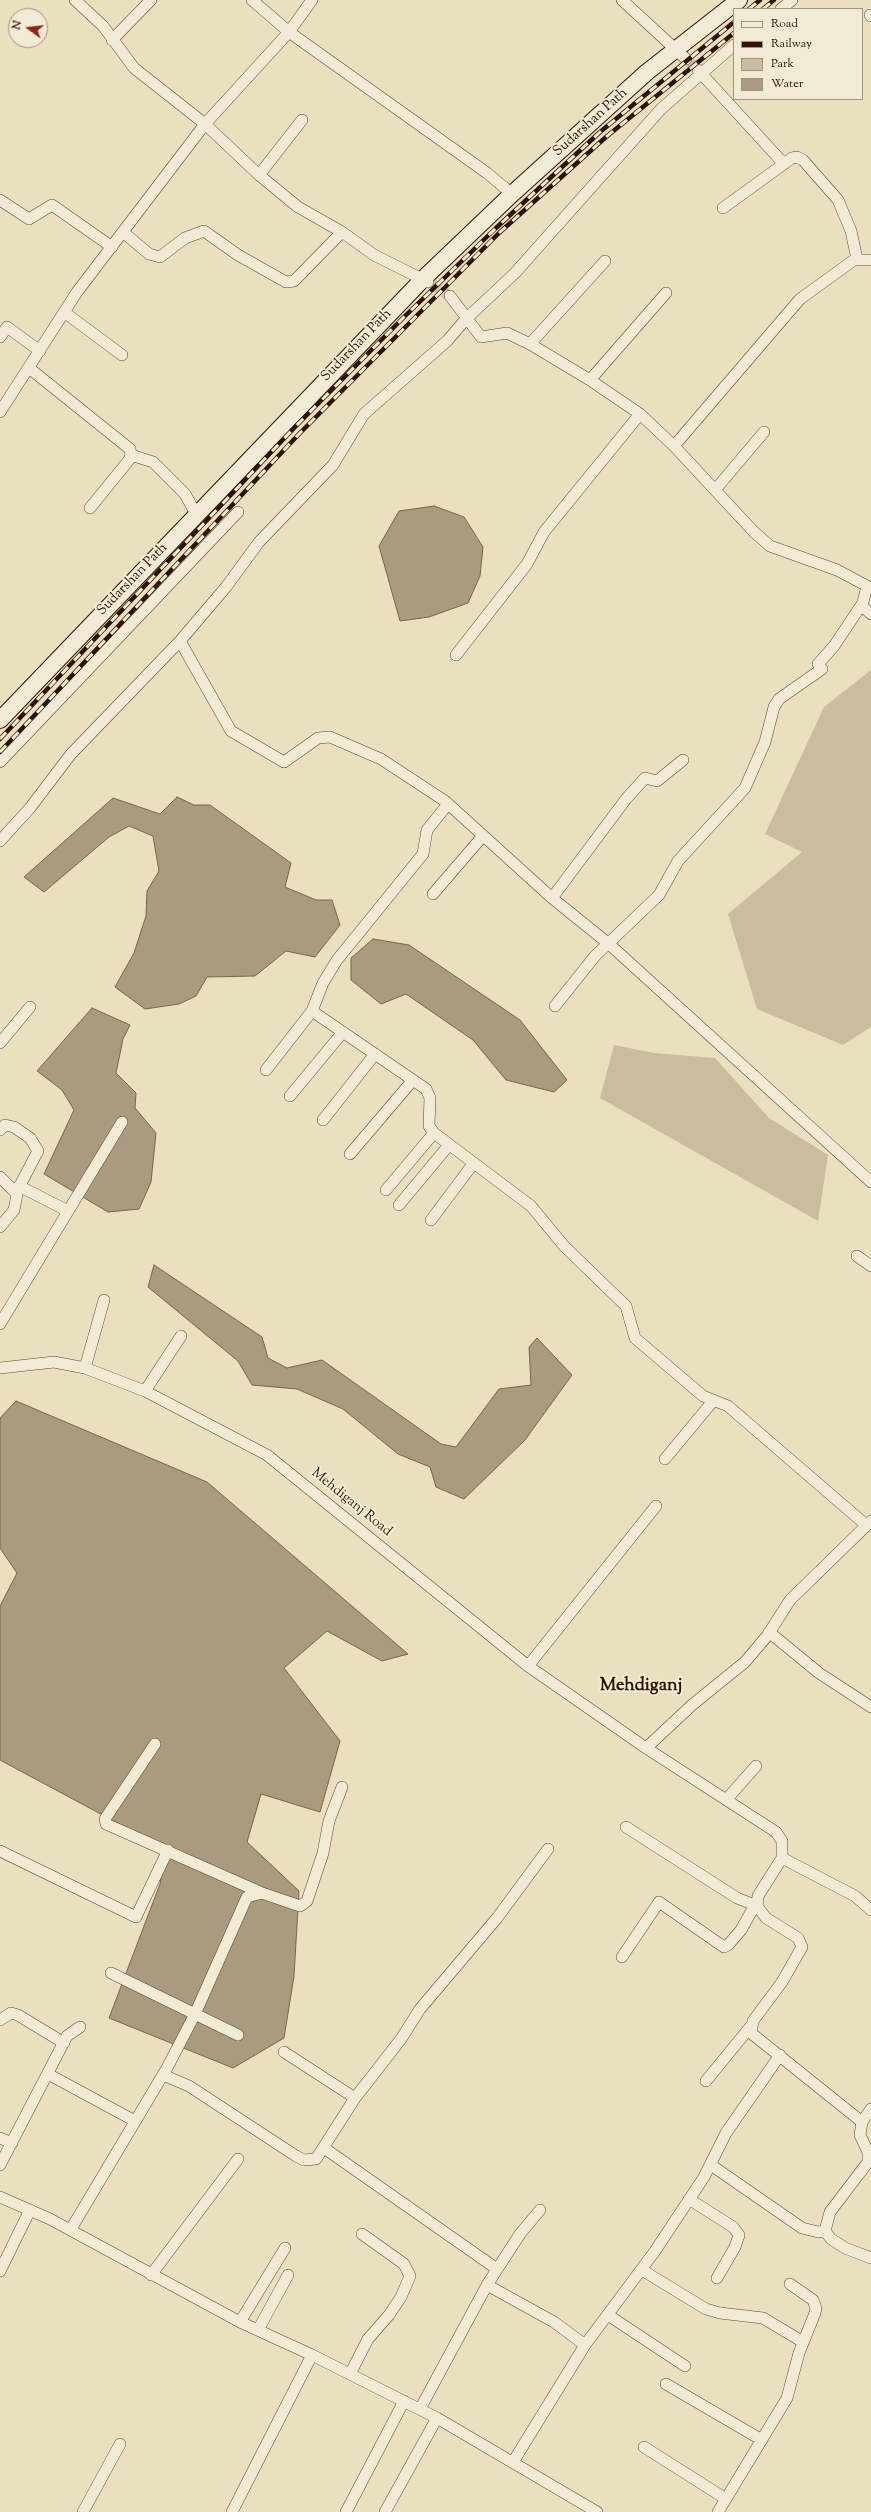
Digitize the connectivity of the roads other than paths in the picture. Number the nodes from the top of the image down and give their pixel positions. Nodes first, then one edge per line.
1 (75, 0) edge
2 (151, 0) edge
3 (252, 0) edge
4 (312, 0) edge
5 (622, 0) edge
6 (792, 0) edge
7 (737, 1) edge
8 (782, 8) edge
9 (289, 32) junction
10 (112, 40) junction
11 (733, 46) edge
12 (681, 54) junction
13 (699, 72) junction
14 (302, 120) dead end
15 (205, 124) junction
16 (784, 164) junction
17 (259, 175) junction
18 (512, 194) junction
19 (0, 200) edge
20 (723, 208) dead end
21 (123, 232) junction
22 (342, 232) junction
23 (112, 247) junction
24 (857, 259) junction
25 (871, 260) edge
26 (605, 261) dead end
27 (426, 281) junction
28 (666, 293) dead end
29 (450, 296) tunnel mouth
30 (64, 312) junction
31 (466, 318) junction
32 (0, 337) edge
33 (530, 344) junction
34 (40, 351) junction
35 (122, 355) dead end
36 (29, 368) junction
37 (590, 380) junction
38 (0, 412) edge
39 (640, 414) junction
40 (764, 432) dead end
41 (674, 446) junction
42 (131, 455) junction
43 (715, 490) junction
44 (90, 508) dead end
45 (238, 512) dead end
46 (196, 514) junction
47 (869, 583) edge
48 (862, 604) junction
49 (871, 614) edge
50 (180, 641) junction
51 (456, 654) dead end
52 (0, 720) edge
53 (683, 760) dead end
54 (0, 762) edge
55 (448, 804) junction
56 (482, 837) junction
57 (0, 841) edge
58 (433, 894) dead end
59 (552, 898) junction
60 (609, 944) junction
61 (555, 1006) dead end
62 (30, 1007) dead end
63 (312, 1011) junction
64 (343, 1032) junction
65 (0, 1043) edge
66 (375, 1054) junction
67 (266, 1070) dead end
68 (413, 1080) junction
69 (290, 1096) dead end
70 (323, 1120) dead end
71 (122, 1122) dead end
72 (0, 1130) edge
73 (434, 1133) junction
74 (449, 1145) junction
75 (350, 1154) dead end
76 (473, 1164) junction
77 (0, 1177) edge
78 (871, 1182) edge
79 (18, 1190) junction
80 (386, 1190) dead end
81 (399, 1205) dead end
82 (68, 1211) junction
83 (431, 1220) dead end
84 (0, 1227) edge
85 (857, 1256) dead end
86 (871, 1266) edge
87 (104, 1300) dead end
88 (0, 1324) edge
89 (181, 1336) dead end
90 (0, 1368) edge
91 (85, 1368) junction
92 (145, 1391) junction
93 (713, 1401) junction
94 (665, 1459) dead end
95 (656, 1506) dead end
96 (869, 1523) edge
97 (769, 1632) junction
98 (528, 1666) junction
99 (871, 1707) edge
100 (155, 1744) dead end
101 (646, 1748) junction
102 (756, 1766) dead end
103 (342, 1787) dead end
104 (726, 1800) junction
105 (626, 1827) dead end
106 (548, 1849) dead end
107 (168, 1850) junction
108 (0, 1851) edge
109 (782, 1858) junction
110 (262, 1893) junction
111 (756, 1906) junction
112 (871, 1910) edge
113 (622, 1957) dead end
114 (111, 1973) dead end
115 (195, 2014) junction
116 (0, 2020) edge
117 (751, 2026) junction
118 (80, 2027) dead end
119 (238, 2035) dead end
120 (64, 2043) junction
121 (284, 2052) dead end
122 (780, 2055) junction
123 (48, 2074) junction
124 (163, 2075) junction
125 (706, 2082) dead end
126 (355, 2098) junction
127 (871, 2110) edge
128 (135, 2121) junction
129 (862, 2122) junction
130 (0, 2138) edge
131 (12, 2143) junction
132 (324, 2148) junction
133 (238, 2159) dead end
134 (0, 2165) edge
135 (711, 2165) junction
136 (0, 2197) edge
137 (689, 2199) junction
138 (30, 2210) junction
139 (540, 2210) dead end
140 (71, 2229) junction
141 (825, 2231) junction
142 (362, 2234) dead end
143 (285, 2248) dead end
144 (871, 2258) edge
145 (497, 2269) junction
146 (642, 2270) junction
147 (0, 2271) edge
148 (151, 2275) junction
149 (288, 2275) dead end
150 (717, 2278) dead end
151 (790, 2284) dead end
152 (487, 2285) junction
153 (608, 2315) junction
154 (240, 2322) junction
155 (258, 2330) junction
156 (803, 2342) junction
157 (585, 2345) junction
158 (312, 2355) junction
159 (685, 2366) dead end
160 (350, 2374) junction
161 (666, 2384) dead end
162 (404, 2401) junction
163 (420, 2410) junction
164 (437, 2418) junction
165 (762, 2440) junction
166 (120, 2444) dead end
167 (644, 2446) dead end
168 (513, 2462) junction
169 (726, 2499) junction
170 (83, 2512) edge
171 (232, 2512) edge
172 (346, 2512) edge
173 (385, 2512) edge
174 (597, 2512) edge
175 (718, 2512) edge

1 - 10 street
2 - 10 street
3 - 9 street
4 - 9 street
5 - 12 street
6 - 8 street
7 - 12 main road, Sudarshan Path
9 - 15 street
9 - 18 street
10 - 15 street
11 - 13 street
12 - 18 main road, Sudarshan Path
13 - 16 street
13 - 31 street
14 - 17 street
15 - 17 street
15 - 21 street
16 - 20 street
16 - 24 street
17 - 22 street
18 - 27 main road, Sudarshan Path
19 - 23 street
21 - 22 street
21 - 23 street
22 - 27 street
23 - 30 street
24 - 25 street
24 - 41 street
26 - 33 street
27 - 46 main road, Sudarshan Path
28 - 37 street
29 - 31 street
30 - 34 street
30 - 35 street
31 - 33 street
31 - 50 street
32 - 34 street
33 - 37 street
34 - 36 street
36 - 38 street
36 - 42 street
37 - 39 street
39 - 41 street
39 - 51 street
40 - 43 street
41 - 43 street
42 - 44 street
42 - 46 street
43 - 47 street
45 - 54 street
46 - 52 main road, Sudarshan Path
47 - 48 street
48 - 49 street
48 - 60 street
50 - 55 street
50 - 57 street
53 - 59 street
55 - 56 street
55 - 63 street
56 - 58 street
56 - 59 street
59 - 60 street
60 - 61 street
60 - 78 street
62 - 65 street
63 - 64 street
63 - 67 street
64 - 66 street
64 - 69 street
66 - 68 street
66 - 70 street
68 - 73 street
68 - 75 street
71 - 82 street
72 - 79 street
73 - 74 street
73 - 80 street
74 - 76 street
74 - 81 street
76 - 83 street
76 - 93 street
77 - 79 street
79 - 82 street
79 - 84 street
82 - 88 street
85 - 86 street
87 - 91 street
89 - 92 street
90 - 91 street, Mehdiganj Road
91 - 92 street, Mehdiganj Road
92 - 98 street, Mehdiganj Road
93 - 94 street
93 - 96 street
95 - 98 street
96 - 97 street
97 - 99 street
97 - 101 street
98 - 101 street, Mehdiganj Road
100 - 107 street
101 - 104 street, Mehdiganj Road
102 - 104 street
103 - 110 street
104 - 109 street, Mehdiganj Road
105 - 111 street
106 - 126 street
107 - 108 street
107 - 110 street
109 - 111 street
109 - 112 street
110 - 115 street
111 - 113 street
111 - 117 street
114 - 115 street
115 - 119 street
115 - 124 street
116 - 120 street
117 - 122 street
117 - 125 street
118 - 120 street
120 - 123 street
121 - 126 street
122 - 129 street
122 - 135 street
123 - 128 street
123 - 131 street
124 - 128 street
124 - 132 street
126 - 132 street
127 - 129 street
128 - 140 street
129 - 141 street
130 - 131 street
131 - 134 street
132 - 145 street
133 - 148 street
135 - 137 street
135 - 141 street
136 - 138 street
137 - 146 street
137 - 150 street
138 - 140 street
138 - 147 street
139 - 145 street
140 - 148 street
141 - 144 street
142 - 160 street
143 - 154 street
145 - 152 street
146 - 153 street
146 - 156 street
148 - 154 street
149 - 155 street
151 - 156 street
152 - 157 street
152 - 163 street
153 - 157 street
153 - 159 street
154 - 155 street
155 - 158 street
156 - 165 street
157 - 168 street
158 - 160 street
158 - 171 street
160 - 162 street
161 - 165 street
162 - 163 street
162 - 172 street
163 - 164 street
164 - 168 street
164 - 173 street
165 - 169 street
166 - 170 street
167 - 169 street
168 - 174 street
169 - 175 street

